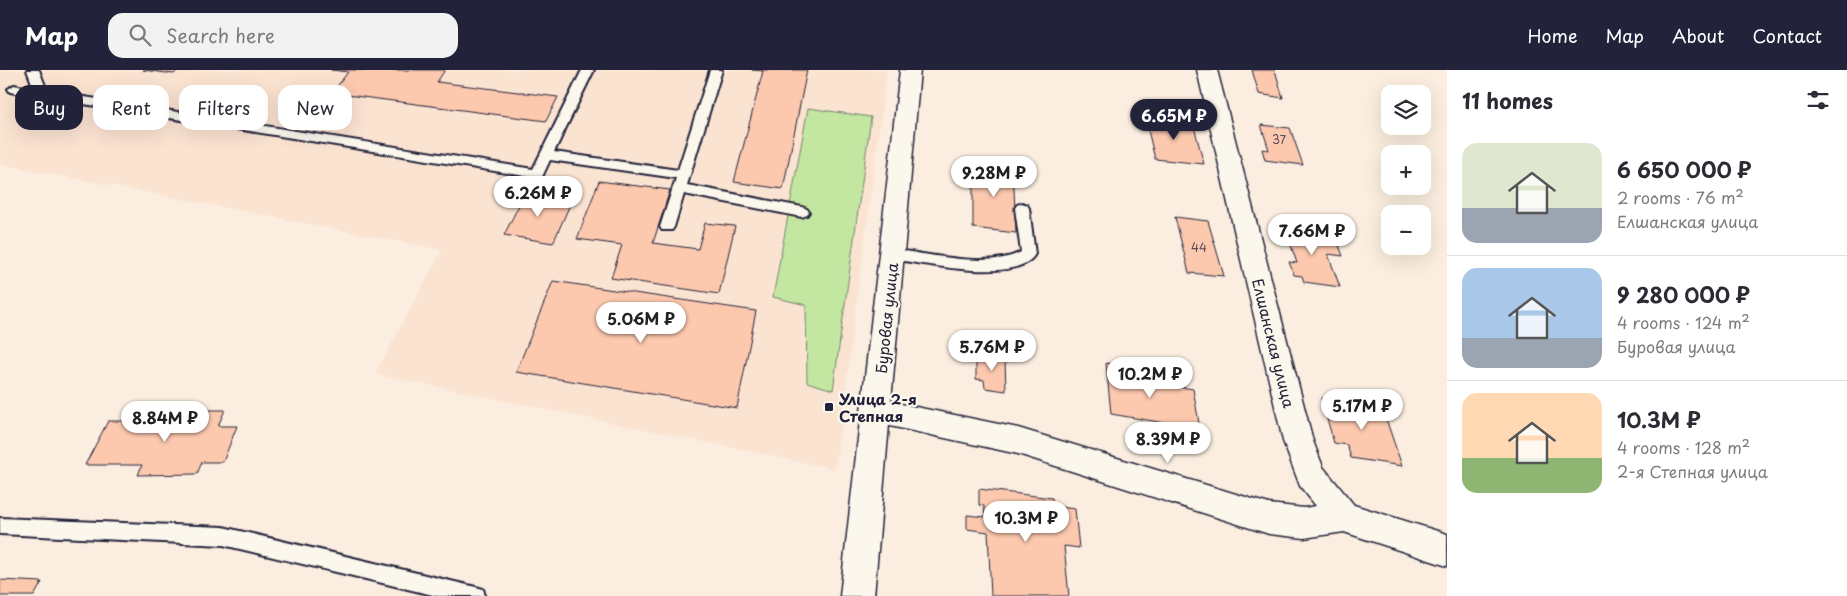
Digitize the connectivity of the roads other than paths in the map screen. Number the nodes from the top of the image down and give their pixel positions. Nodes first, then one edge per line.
1 (33, 70) edge
2 (588, 70) edge
3 (716, 70) edge
4 (910, 70) edge
5 (1207, 70) edge
6 (39, 85) edge
7 (83, 101) edge
8 (546, 155) junction
9 (681, 181) junction
10 (1022, 208) dead end
11 (802, 212) dead end
12 (667, 227) dead end
13 (892, 254) junction
14 (877, 412) junction
15 (1344, 517) junction
16 (0, 526) edge
17 (1447, 550) edge
18 (476, 596) edge
19 (857, 596) edge

1 - 6 lane
2 - 8 lane
3 - 9 lane
4 - 13 street, Буровая улица
5 - 15 street, Елшанская улица
7 - 8 lane
8 - 9 lane
9 - 11 lane
9 - 12 lane
10 - 13 lane
13 - 14 street, Буровая улица
14 - 15 street
14 - 19 street, Буровая улица
15 - 17 street
16 - 18 lane

